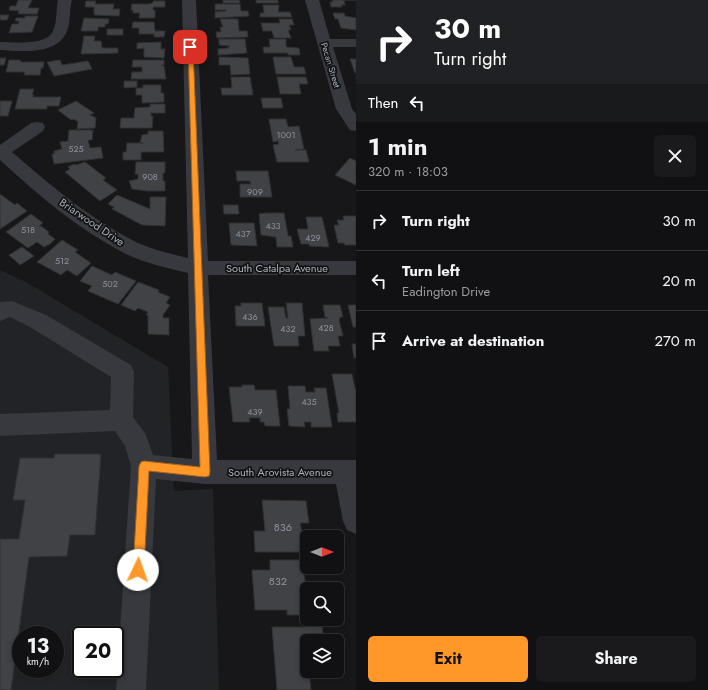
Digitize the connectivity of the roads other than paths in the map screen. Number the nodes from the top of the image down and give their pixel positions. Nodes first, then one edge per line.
1 (65, 0) edge
2 (188, 0) edge
3 (312, 0) edge
4 (324, 43) junction
5 (356, 43) edge
6 (0, 46) edge
7 (356, 126) edge
8 (37, 127) dead end
9 (1, 152) edge
10 (198, 268) junction
11 (356, 268) edge
12 (0, 313) edge
13 (121, 420) junction
14 (0, 425) edge
15 (144, 466) junction
16 (205, 472) junction
17 (351, 472) edge
18 (356, 521) edge
19 (131, 690) edge

1 - 6 street
2 - 10 street
3 - 4 street, Pecan Street
4 - 5 street
4 - 7 street, Pecan Street
8 - 9 street
9 - 10 street, Briarwood Drive
10 - 11 street, South Catalpa Avenue
10 - 16 street
12 - 13 street
13 - 14 street
13 - 15 street
15 - 16 street, South Arovista Avenue
15 - 19 street
16 - 17 street, South Arovista Avenue
17 - 18 street

